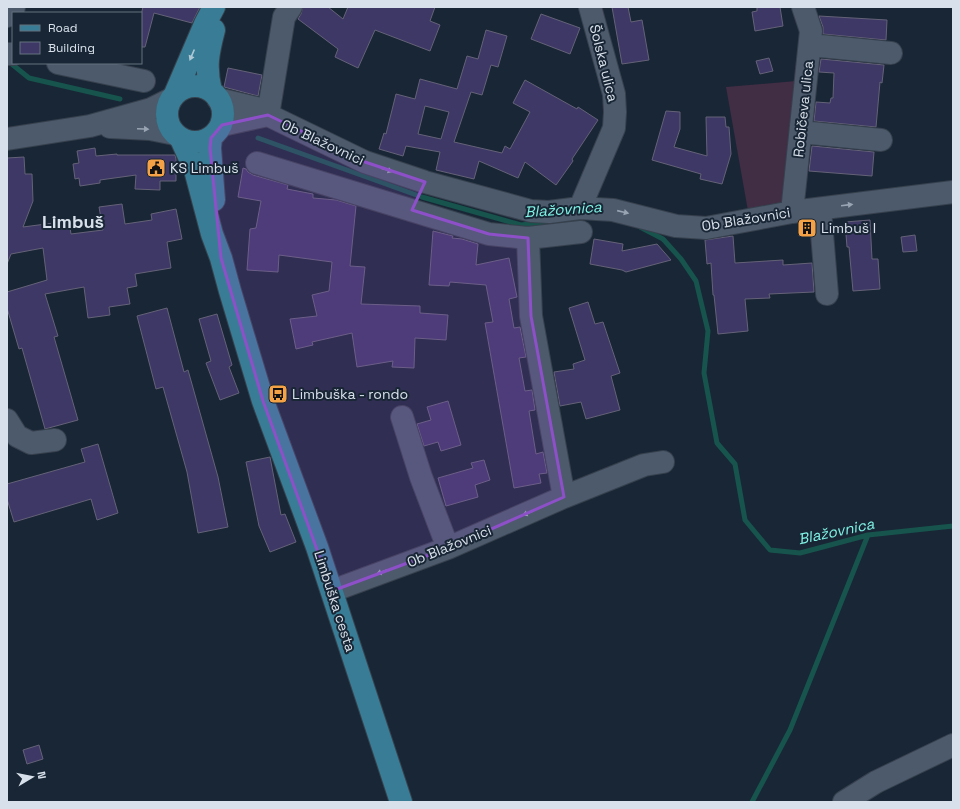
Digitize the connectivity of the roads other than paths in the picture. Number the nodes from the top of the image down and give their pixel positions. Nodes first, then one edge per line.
1 (14, 7) edge
2 (214, 7) edge
3 (219, 7) edge
4 (291, 7) edge
5 (590, 7) edge
6 (803, 7) edge
7 (814, 7) edge
8 (7, 16) edge
9 (810, 38) junction
10 (891, 53) dead end
11 (63, 64) edge
12 (144, 81) dead end
13 (214, 95) junction
14 (173, 97) junction
15 (268, 115) junction
16 (90, 126) junction
17 (216, 131) junction
18 (801, 132) junction
19 (8, 135) edge
20 (178, 136) junction
21 (881, 140) dead end
22 (257, 162) dead end
23 (953, 192) edge
24 (418, 196) junction
25 (580, 208) junction
26 (820, 209) junction
27 (792, 212) junction
28 (581, 232) dead end
29 (528, 238) junction
30 (221, 258) junction
31 (828, 294) dead end
32 (402, 417) dead end
33 (7, 420) edge
34 (55, 440) dead end
35 (663, 462) dead end
36 (564, 497) junction
37 (448, 548) junction
38 (332, 591) junction
39 (953, 745) edge
40 (401, 802) edge
41 (844, 802) edge

1 - 8 street
2 -> 14 main road
3 - 13 main road
4 - 15 street
5 - 25 street, Šolska ulica
6 - 9 street, Robičeva ulica
7 - 9 street
9 - 10 street
9 - 18 street, Robičeva ulica
11 - 12 street
13 - 14 main road
13 - 15 street
13 - 17 main road
14 - 16 street
14 - 20 main road
15 - 17 street, Ob Blažovnici
15 -> 24 street, Ob Blažovnici
16 - 19 street
16 -> 20 street
17 - 20 main road
17 - 30 main road
18 - 21 street
18 - 27 street, Robičeva ulica
20 - 30 main road
22 - 24 street, Ob Blažovnici
26 -> 23 street, Ob Blažovnici
24 - 25 street, Ob Blažovnici
24 - 29 street, Ob Blažovnici
25 -> 27 street, Ob Blažovnici
26 - 27 street, Ob Blažovnici
26 - 31 street
28 - 29 street, Ob Blažovnici
29 - 36 street
30 - 38 main road, Limbuška cesta
32 - 37 street
33 - 34 street
35 - 36 street, Ob Blažovnici
36 -> 37 street, Ob Blažovnici
37 -> 38 street, Ob Blažovnici
38 - 40 main road, Limbuška cesta
39 - 41 street

